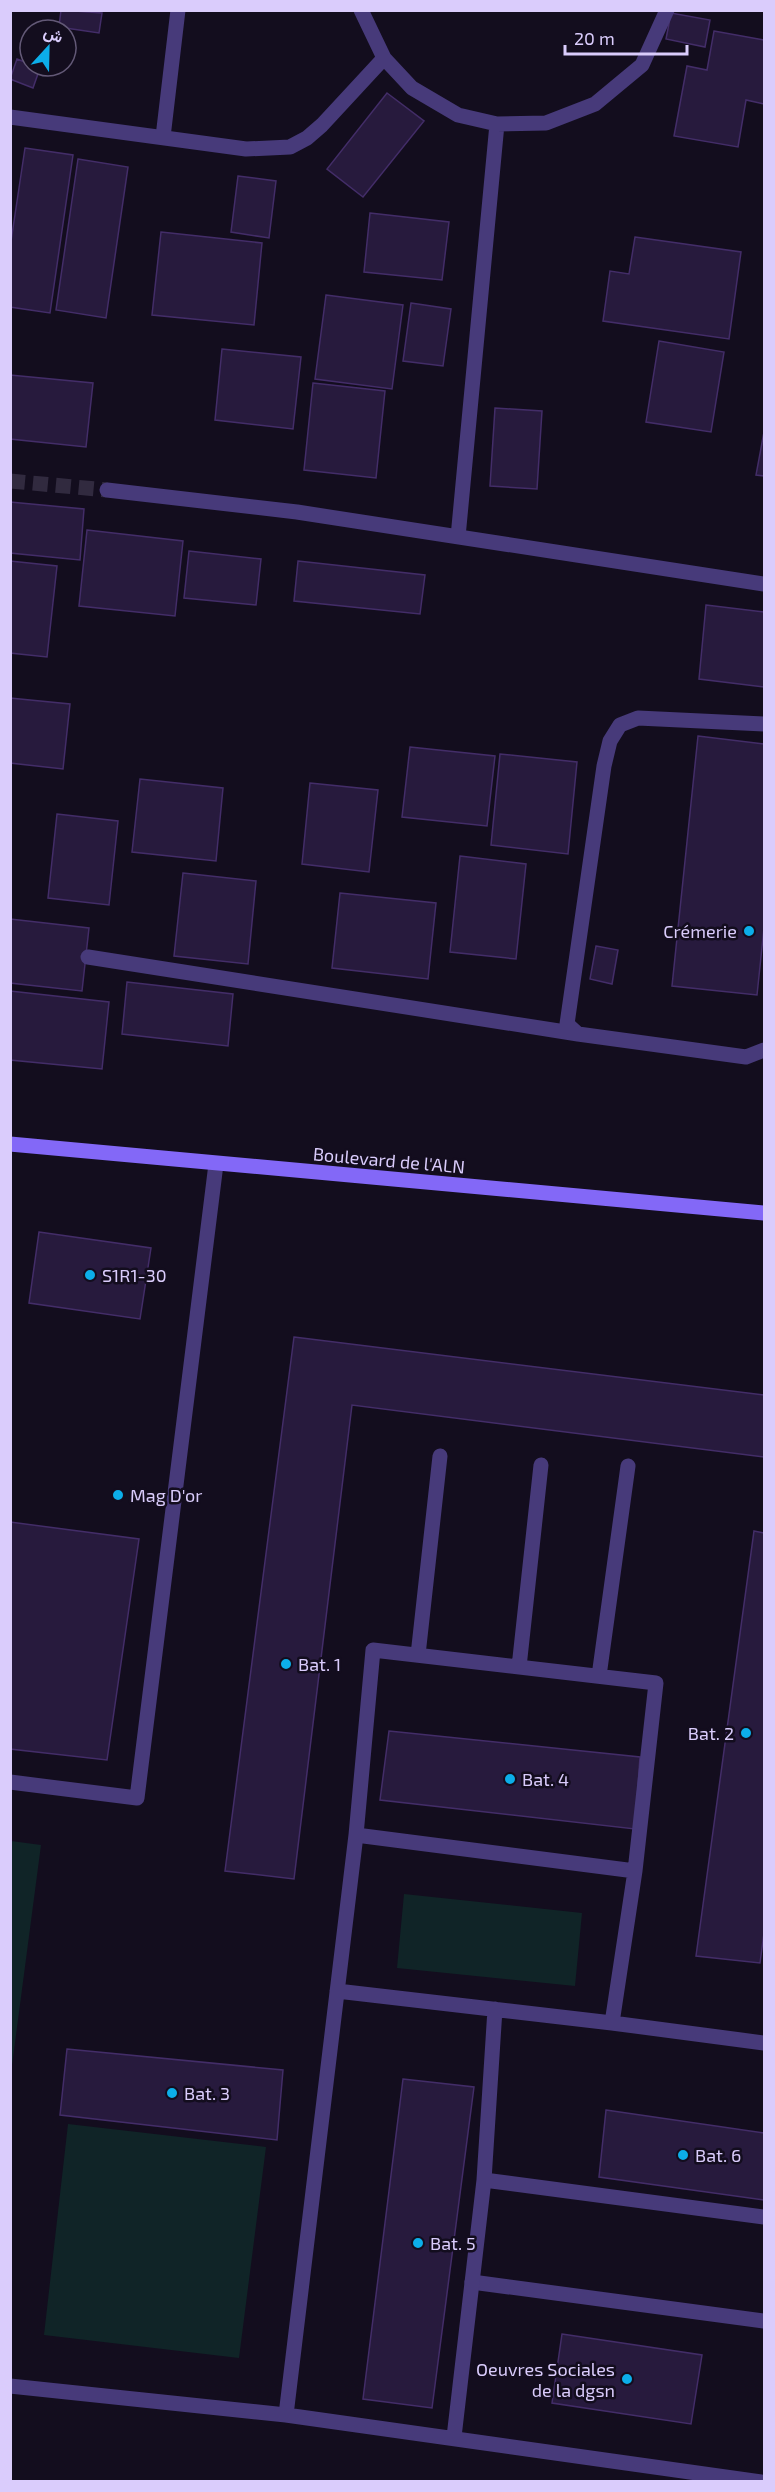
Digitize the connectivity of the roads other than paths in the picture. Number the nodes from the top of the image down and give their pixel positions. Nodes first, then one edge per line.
1 (178, 10) edge
2 (361, 10) edge
3 (667, 10) edge
4 (384, 58) junction
5 (10, 117) edge
6 (497, 124) junction
7 (163, 137) junction
8 (107, 490) tunnel mouth
9 (458, 537) junction
10 (765, 584) edge
11 (765, 724) edge
12 (88, 957) dead end
13 (578, 1034) junction
14 (765, 1050) edge
15 (10, 1144) edge
16 (216, 1164) junction
17 (765, 1213) edge
18 (440, 1456) dead end
19 (541, 1465) dead end
20 (628, 1467) dead end
21 (418, 1655) junction
22 (519, 1667) junction
23 (599, 1676) junction
24 (10, 1782) edge
25 (356, 1835) junction
26 (635, 1871) junction
27 (337, 1990) junction
28 (495, 2009) junction
29 (612, 2023) junction
30 (765, 2043) edge
31 (484, 2180) junction
32 (765, 2217) edge
33 (472, 2282) junction
34 (765, 2321) edge
35 (10, 2386) edge
36 (286, 2415) junction
37 (454, 2437) junction
38 (761, 2481) edge

1 - 7 street
2 - 4 street
3 - 6 street
4 - 6 street
4 - 7 street
5 - 7 street
6 - 9 street
8 - 9 street
9 - 10 street
11 - 13 street
12 - 13 street
13 - 14 street
15 - 16 main road, Boulevard de l'ALN
16 - 17 main road, Boulevard de l'ALN
16 - 24 street
18 - 21 street
19 - 22 street
20 - 23 street
21 - 22 street
21 - 25 street
22 - 23 street
23 - 26 street
25 - 26 street
25 - 27 street
26 - 29 street
27 - 28 street
27 - 36 street
28 - 29 street
28 - 31 street
29 - 30 street
31 - 32 street
31 - 33 street
33 - 34 street
33 - 37 street
35 - 36 street
36 - 37 street
37 - 38 street

